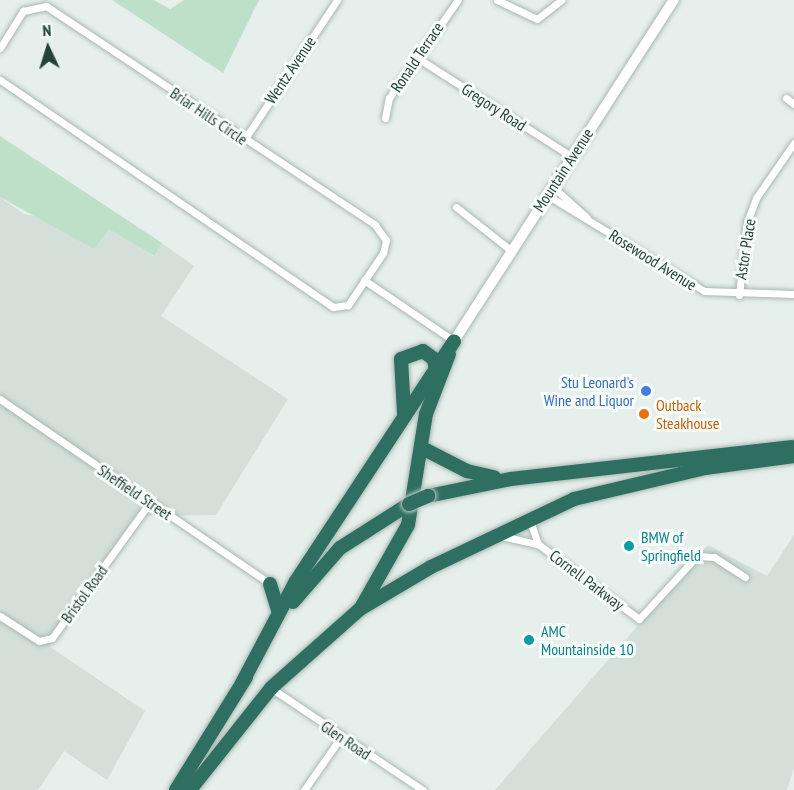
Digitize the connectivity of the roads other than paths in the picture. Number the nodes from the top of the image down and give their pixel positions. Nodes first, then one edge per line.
1 (337, 0) edge
2 (458, 0) edge
3 (497, 0) edge
4 (561, 0) edge
5 (674, 0) edge
6 (0, 48) edge
7 (416, 57) junction
8 (0, 80) edge
9 (786, 98) dead end
10 (794, 104) edge
11 (385, 118) dead end
12 (244, 140) junction
13 (794, 143) edge
14 (571, 156) junction
15 (550, 191) junction
16 (456, 207) dead end
17 (512, 251) junction
18 (364, 280) junction
19 (794, 294) edge
20 (739, 295) junction
21 (454, 341) junction
22 (436, 364) junction
23 (0, 399) edge
24 (426, 414) junction
25 (402, 419) junction
26 (794, 447) edge
27 (422, 448) junction
28 (794, 456) edge
29 (511, 479) junction
30 (150, 502) junction
31 (528, 517) junction
32 (492, 534) junction
33 (538, 544) junction
34 (745, 578) dead end
35 (296, 581) junction
36 (270, 584) junction
37 (360, 609) junction
38 (278, 611) junction
39 (0, 616) edge
40 (242, 683) junction
41 (271, 688) junction
42 (341, 737) junction
43 (176, 790) edge
44 (190, 790) edge
45 (304, 790) edge
46 (423, 790) edge

1 - 12 street, Wentz Avenue
2 - 7 street, Ronald Terrace
3 - 4 street
5 - 14 street, Mountain Avenue
6 - 12 street, Briar Hills Circle
7 - 11 street, Ronald Terrace
7 - 14 street, Gregory Road
8 - 18 street, Briar Hills Circle
9 - 10 street
12 - 18 street, Briar Hills Circle
13 - 20 street, Astor Place
14 - 15 street, Mountain Avenue
15 - 17 street, Mountain Avenue
15 - 20 street, Rosewood Avenue
16 - 17 street
17 - 21 street, Mountain Avenue
18 - 21 street
19 - 20 street, Rosewood Avenue
21 - 22 highway
21 - 24 highway
22 - 24 highway
22 - 25 highway
22 - 25 highway
23 - 30 street, Sheffield Street
24 - 27 highway
25 - 35 highway
26 - 29 highway
27 - 29 highway
27 - 37 highway
28 - 31 highway
29 - 40 highway, bridge
30 - 36 street, Sheffield Street
30 - 39 street, Bristol Road
31 - 32 highway
31 - 33 street, Cornell Parkway
32 - 33 street, Cornell Parkway
32 - 37 highway
33 - 34 street, Cornell Parkway
35 - 36 highway
35 - 38 highway
36 - 38 highway
37 - 41 highway
38 - 40 highway
40 - 43 highway
41 - 42 street, Glen Road
41 - 44 highway
42 - 45 street
42 - 46 street, Glen Road

